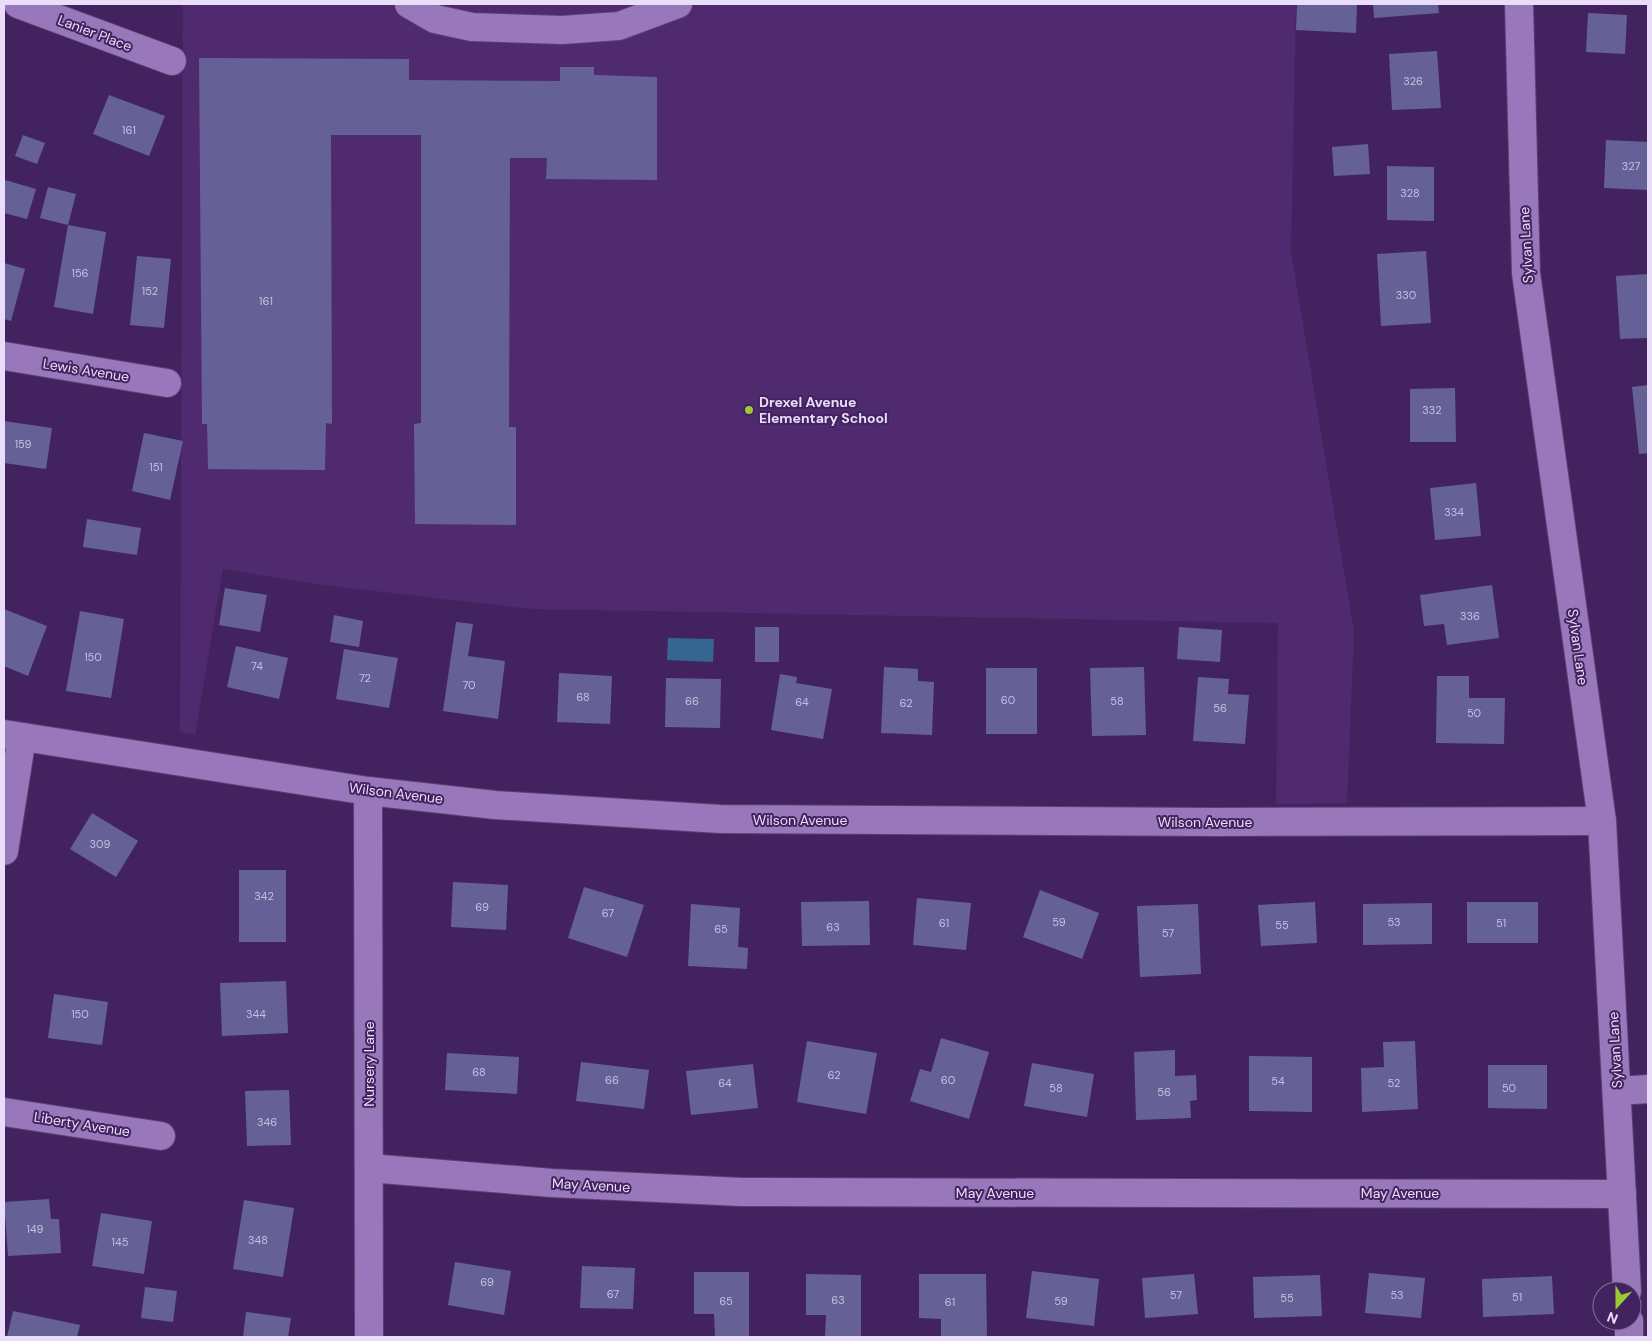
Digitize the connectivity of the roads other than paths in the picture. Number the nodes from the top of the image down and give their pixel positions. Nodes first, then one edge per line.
1 (18, 4) edge
2 (409, 4) edge
3 (678, 4) edge
4 (1519, 4) edge
5 (172, 61) dead end
6 (4, 356) edge
7 (167, 383) dead end
8 (13, 736) edge
9 (368, 791) junction
10 (1602, 821) junction
11 (4, 850) edge
12 (1648, 1089) edge
13 (1618, 1091) junction
14 (4, 1112) edge
15 (160, 1136) dead end
16 (369, 1168) junction
17 (1622, 1194) junction
18 (1626, 1281) edge
19 (370, 1337) edge

1 - 5 street, Lanier Place
2 - 3 street
4 - 10 street, Sylvan Lane
6 - 7 street, Lewis Avenue
8 - 9 street, Wilson Avenue
8 - 11 street
9 - 10 street, Wilson Avenue
9 - 16 street, Nursery Lane
10 - 13 street, Sylvan Lane
12 - 13 street
13 - 17 street, Sylvan Lane
14 - 15 street, Liberty Avenue
16 - 17 street, May Avenue
16 - 19 street, Nursery Lane
17 - 18 street, Sylvan Lane

